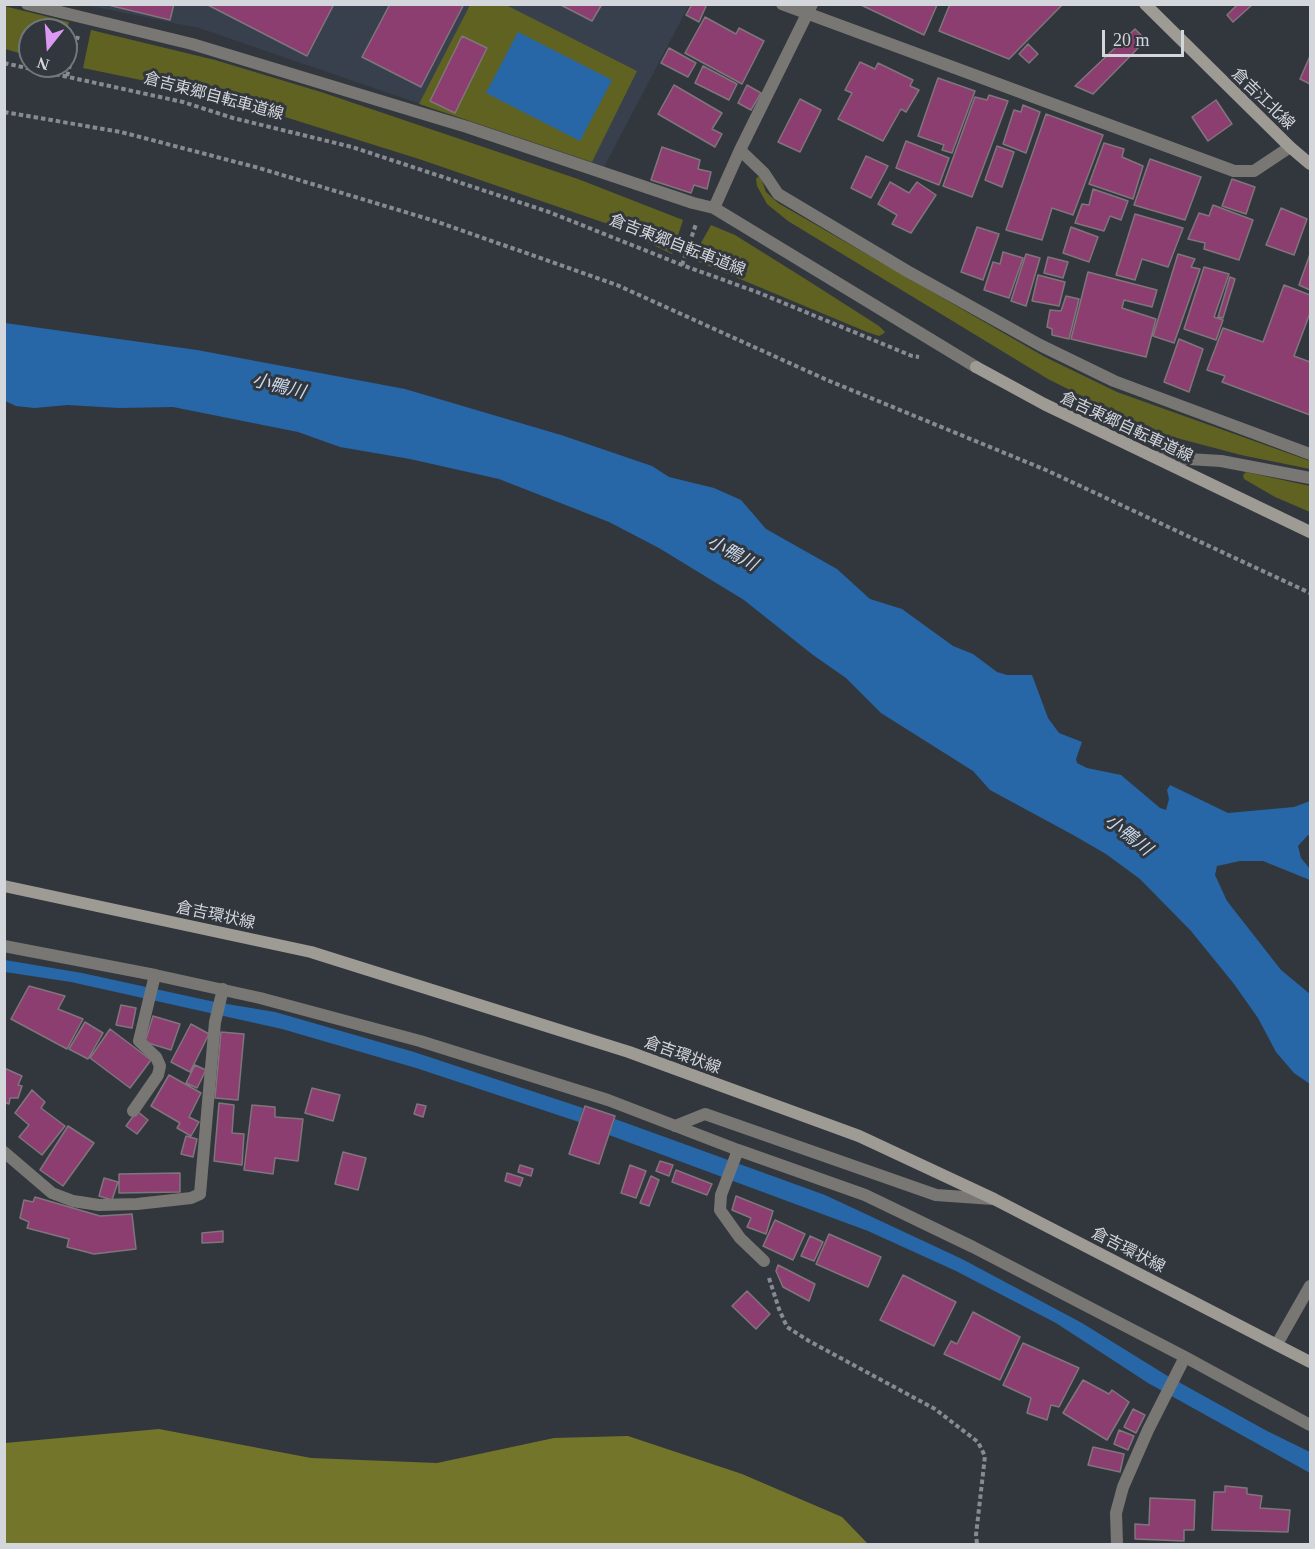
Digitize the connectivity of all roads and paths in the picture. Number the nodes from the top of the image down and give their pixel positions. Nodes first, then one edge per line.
1 (27, 4) edge
2 (782, 4) edge
3 (1145, 4) edge
4 (809, 10) edge
5 (84, 18) junction
6 (78, 38) edge
7 (76, 78) edge
8 (4, 112) edge
9 (1290, 147) junction
10 (740, 150) junction
11 (1311, 164) edge
12 (714, 208) junction
13 (696, 223) dead end
14 (682, 265) junction
15 (923, 358) dead end
16 (976, 367) joint
17 (1311, 454) edge
18 (1155, 457) junction
19 (1311, 478) edge
20 (1311, 532) edge
21 (1311, 593) edge
22 (4, 885) edge
23 (4, 946) edge
24 (155, 975) junction
25 (223, 989) junction
26 (133, 1111) dead end
27 (675, 1126) junction
28 (738, 1150) junction
29 (4, 1152) edge
30 (994, 1199) junction
31 (764, 1261) joint
32 (1311, 1286) edge
33 (1277, 1344) junction
34 (1185, 1357) junction
35 (1311, 1362) edge
36 (1311, 1425) edge
37 (977, 1545) edge
38 (1117, 1545) edge

1 - 5 street
2 - 4 street
3 - 9 main road, 倉吉江北線
4 - 9 street
4 - 10 street
5 - 6 path
5 - 12 street
7 - 14 path, 倉吉東郷自転車道線
8 - 21 path
9 - 11 main road, 倉吉江北線
10 - 12 street
10 - 17 street
12 - 16 street
13 - 14 path
14 - 15 path, 倉吉東郷自転車道線
16 - 18 main road, 倉吉東郷自転車道線
18 - 19 street
18 - 20 main road, 倉吉東郷自転車道線
22 - 30 main road, 倉吉環状線
23 - 24 street
24 - 25 street
24 - 26 street
25 - 27 street
25 - 29 street
27 - 28 street
27 - 30 street
28 - 31 street
28 - 34 street
30 - 33 main road, 倉吉環状線
31 - 37 path
32 - 33 street
33 - 35 main road, 倉吉環状線
34 - 36 street
34 - 38 street

